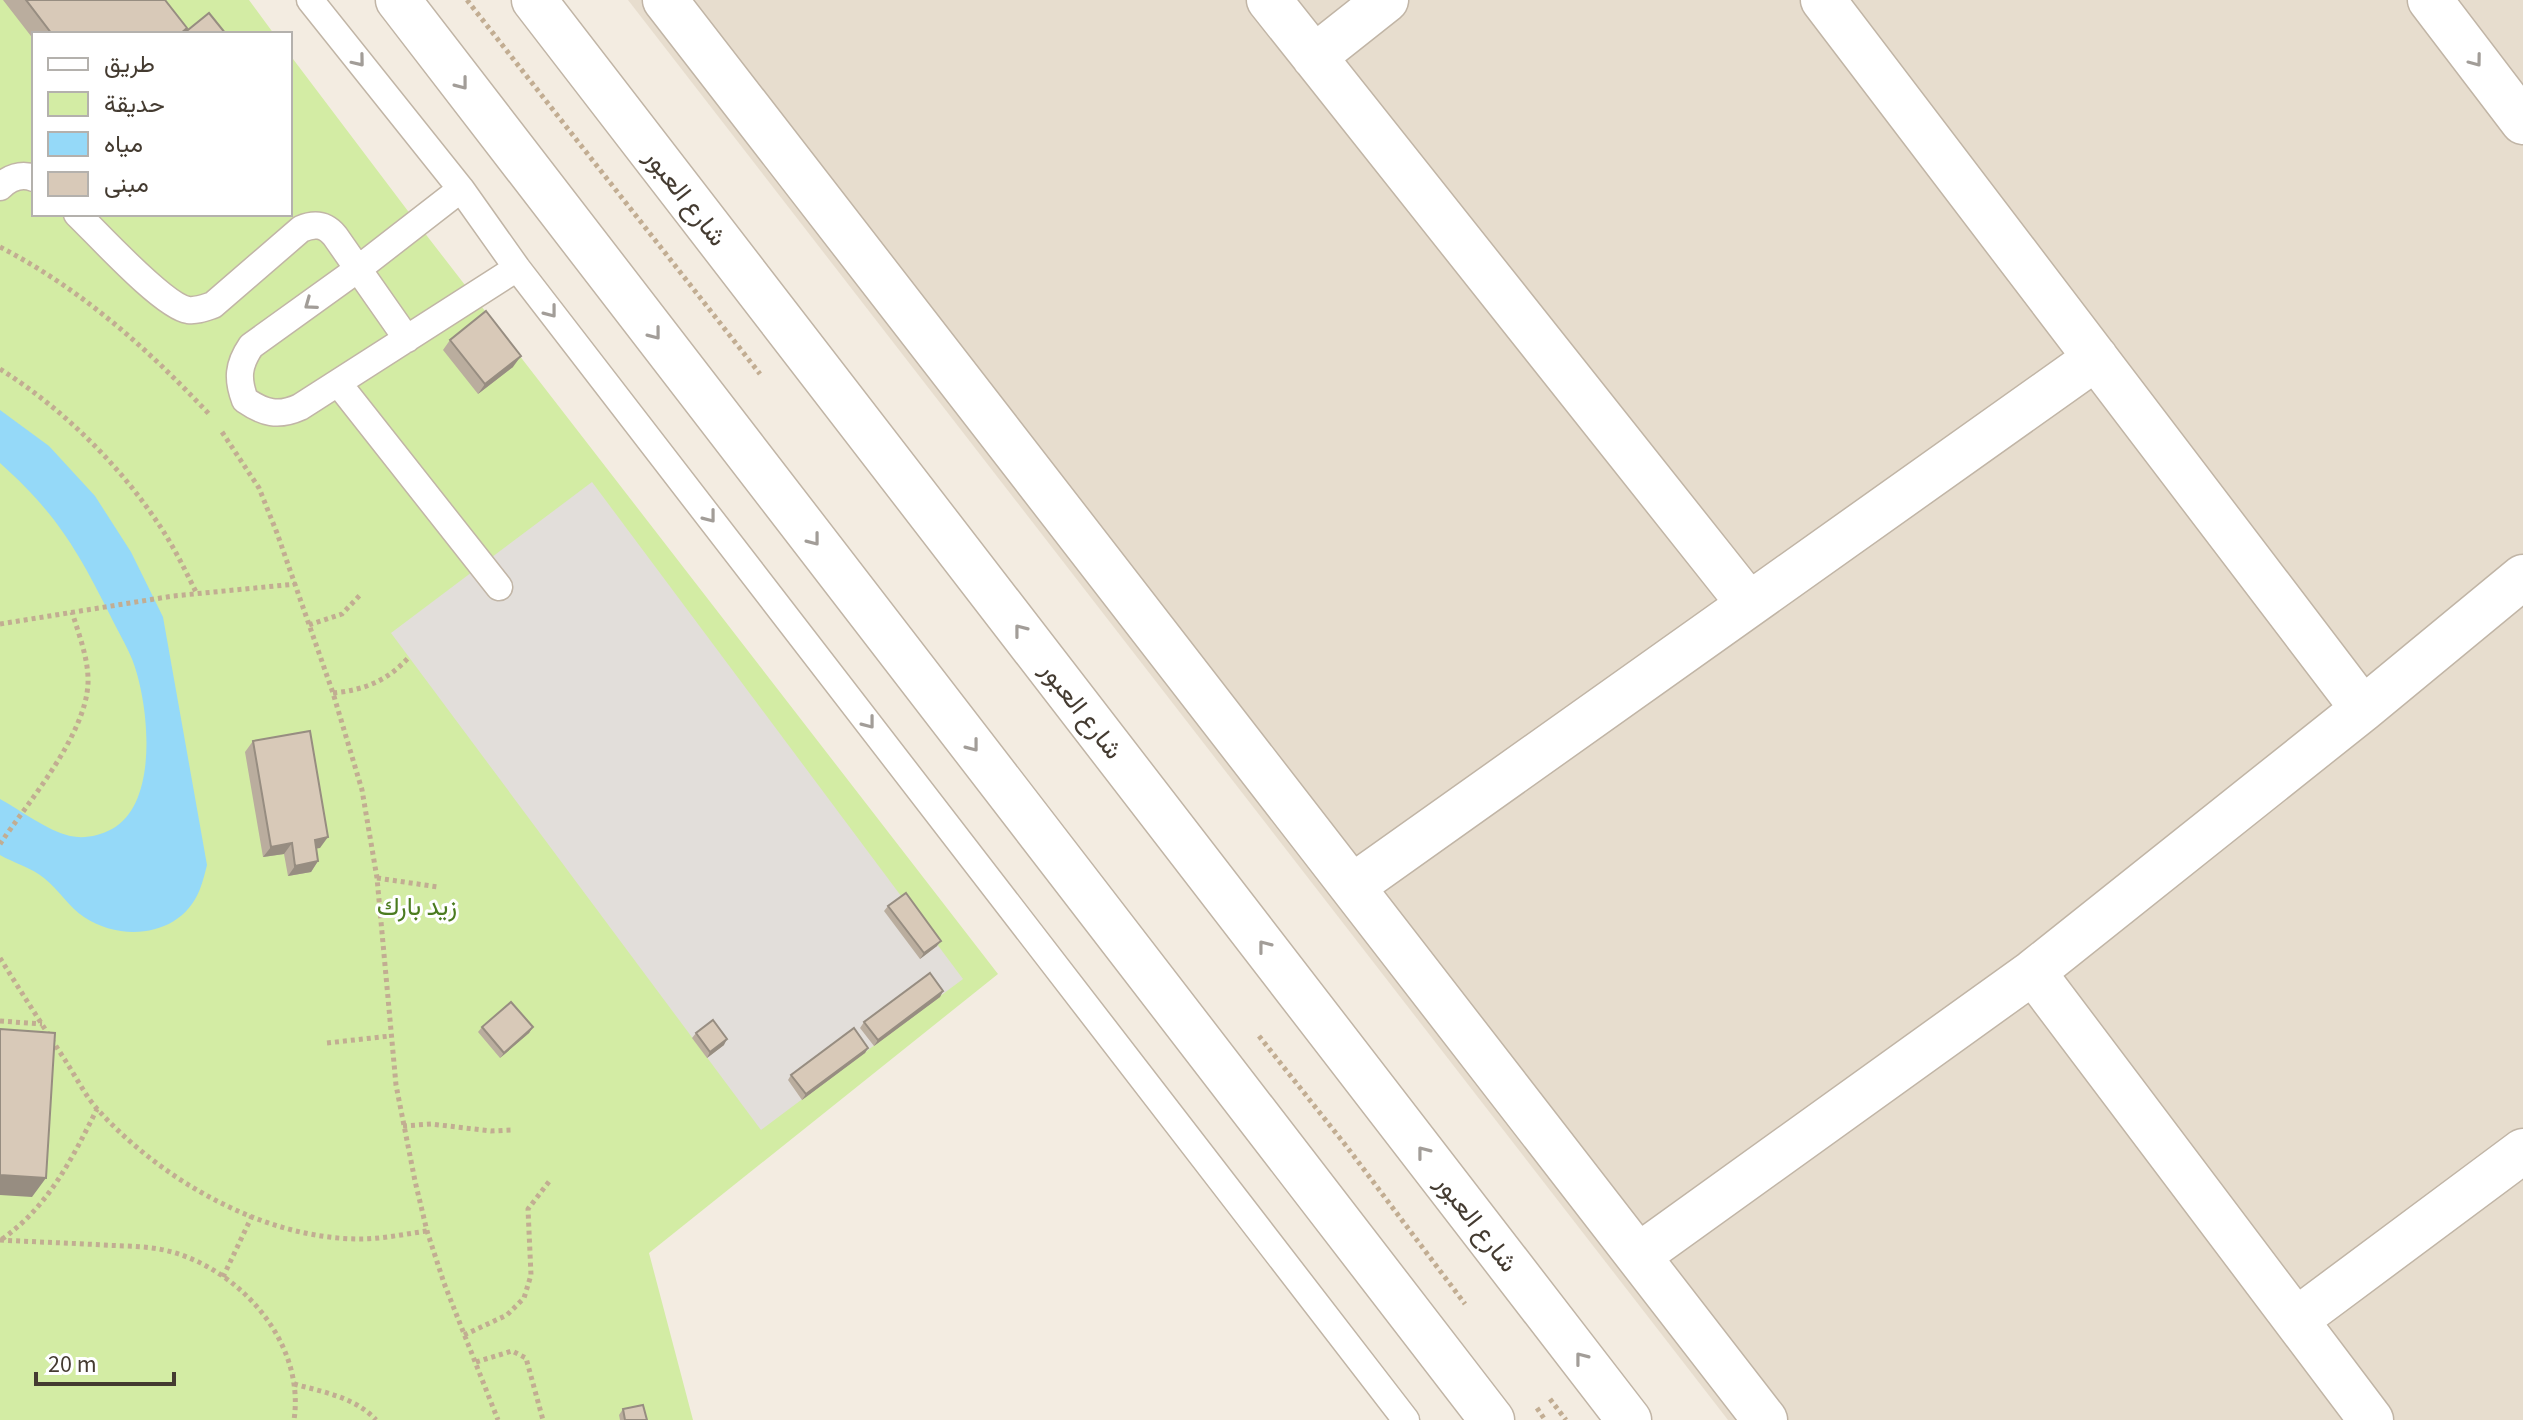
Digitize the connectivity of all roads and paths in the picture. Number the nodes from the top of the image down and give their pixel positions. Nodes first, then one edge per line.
1 (310, 0) edge
2 (398, 0) edge
3 (534, 0) edge
4 (665, 0) edge
5 (1269, 0) edge
6 (1386, 0) edge
7 (1823, 0) edge
8 (2435, 2) edge
9 (1314, 57) junction
10 (2523, 122) edge
11 (32, 178) edge
12 (0, 187) edge
13 (461, 189) junction
14 (79, 216) edge
15 (0, 247) edge
16 (517, 268) junction
17 (358, 269) junction
18 (407, 339) junction
19 (2096, 358) junction
20 (0, 369) edge
21 (338, 383) junction
22 (2523, 577) edge
23 (296, 584) junction
24 (499, 587) dead end
25 (197, 594) junction
26 (360, 595) dead end
27 (1749, 604) junction
28 (72, 612) junction
29 (0, 624) edge
30 (309, 625) junction
31 (408, 658) dead end
32 (333, 693) junction
33 (2363, 709) junction
34 (0, 844) edge
35 (377, 878) junction
36 (1353, 886) junction
37 (438, 887) dead end
38 (0, 958) edge
39 (2033, 972) junction
40 (0, 1021) edge
41 (42, 1024) junction
42 (390, 1036) junction
43 (327, 1043) dead end
44 (97, 1109) junction
45 (403, 1126) junction
46 (512, 1130) dead end
47 (2523, 1151) edge
48 (551, 1179) dead end
49 (252, 1216) junction
50 (427, 1231) junction
51 (0, 1240) edge
52 (1638, 1256) junction
53 (223, 1277) junction
54 (2296, 1320) junction
55 (464, 1335) junction
56 (476, 1362) junction
57 (294, 1384) junction
58 (294, 1420) edge
59 (376, 1420) edge
60 (498, 1420) edge
61 (543, 1420) edge
62 (1406, 1420) edge
63 (1492, 1420) edge
64 (1629, 1420) edge
65 (1765, 1420) edge
66 (2371, 1420) edge

1 -> 13 lane
2 -> 63 street
64 -> 3 street, شارع العبور
4 - 36 street
5 - 9 street
6 - 9 street
7 - 19 street
8 -> 10 street
9 - 27 street
11 - 12 lane
13 - 16 lane
13 - 17 lane
14 - 17 lane
15 - 23 path
16 - 18 lane
16 -> 62 lane
17 - 18 lane
17 -> 21 lane
18 - 21 lane
19 - 27 street
19 - 33 street
20 - 25 path
21 - 24 lane
22 - 33 street
23 - 25 path
23 - 30 path
25 - 28 path
26 - 30 path
27 - 36 street
28 - 29 path
28 - 34 path
30 - 32 path
31 - 32 path
32 - 35 path
33 - 39 street
35 - 37 path
35 - 42 path
36 - 52 street
38 - 41 path
39 - 52 street
39 - 54 street
40 - 41 path
41 - 44 path
42 - 43 path
42 - 45 path
44 - 49 path
44 - 51 path
45 - 46 path
45 - 50 path
47 - 54 street
48 - 55 path
49 - 50 path
49 - 53 path
50 - 55 path
51 - 53 path
52 - 65 street
53 - 57 path
54 - 66 street
55 - 56 path
56 - 60 path
56 - 61 path
57 - 58 path
57 - 59 path

